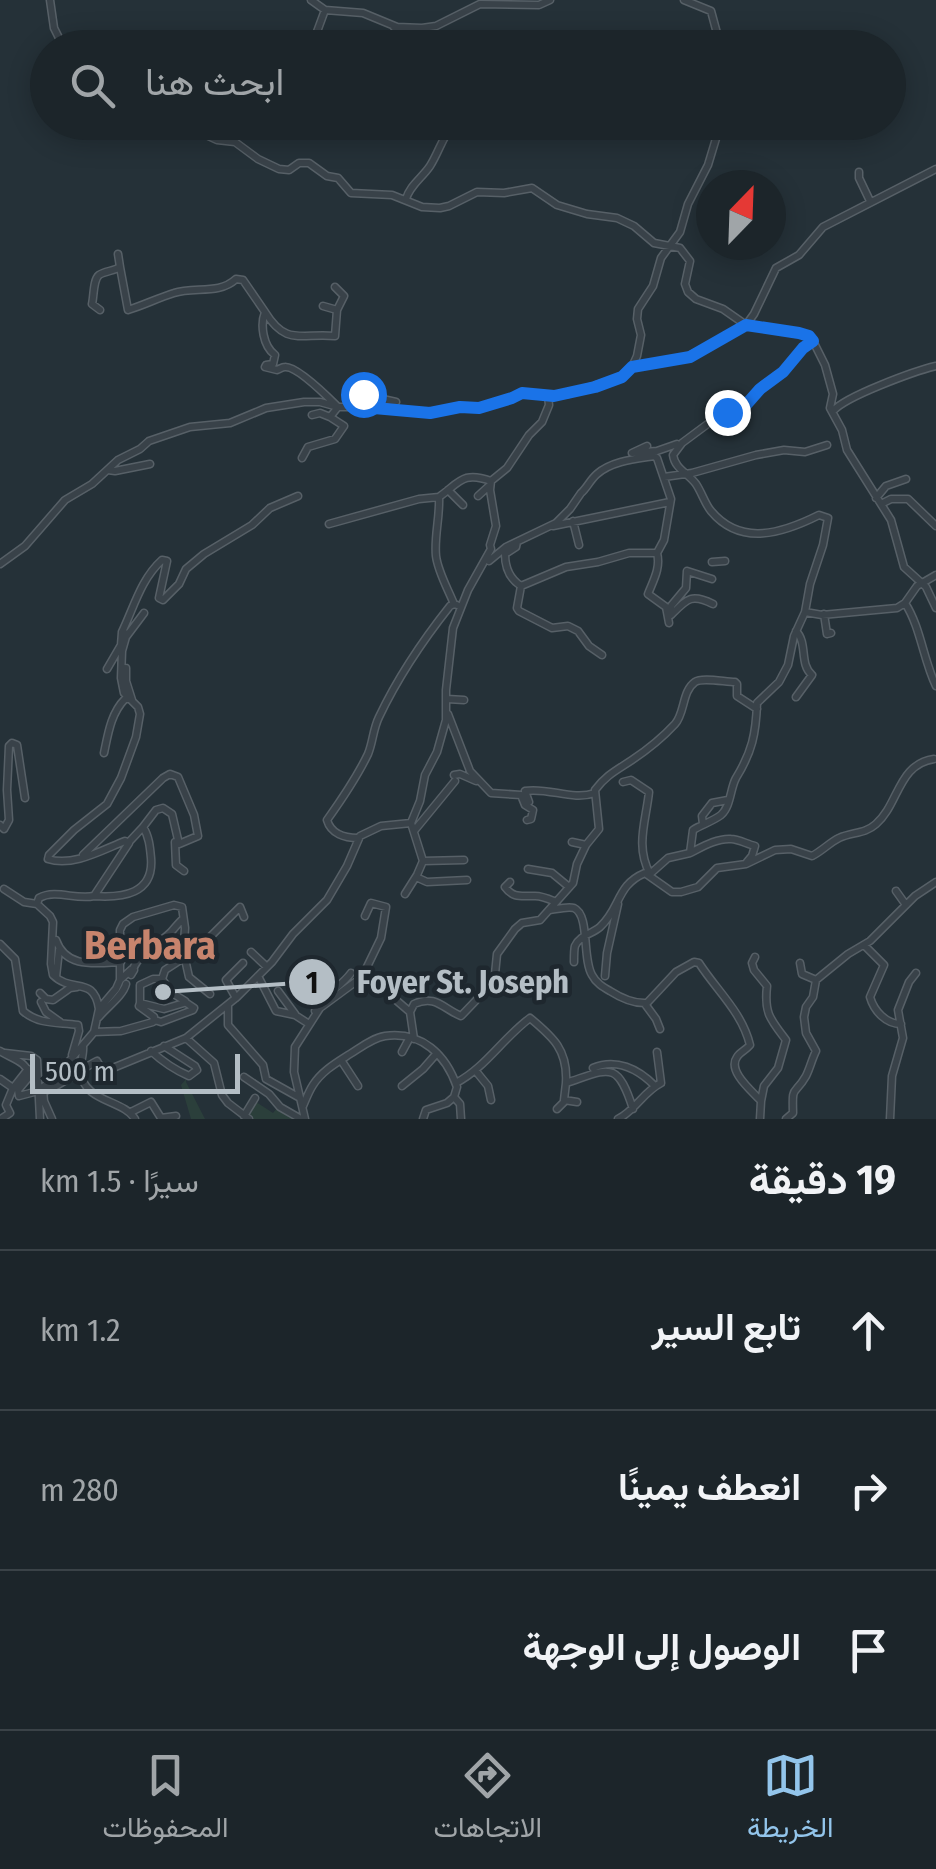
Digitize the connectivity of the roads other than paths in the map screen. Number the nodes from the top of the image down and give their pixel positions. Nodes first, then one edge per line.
1 (50, 0) edge
2 (312, 0) edge
3 (550, 0) edge
4 (684, 0) edge
5 (326, 10) junction
6 (392, 26) junction
7 (55, 30) edge
8 (316, 30) edge
9 (396, 30) edge
10 (717, 30) edge
11 (217, 140) edge
12 (443, 140) edge
13 (716, 140) edge
14 (936, 169) edge
15 (859, 172) dead end
16 (406, 200) junction
17 (870, 201) junction
18 (678, 235) junction
19 (670, 246) junction
20 (680, 248) junction
21 (118, 254) dead end
22 (120, 268) junction
23 (335, 287) dead end
24 (323, 306) dead end
25 (100, 310) dead end
26 (337, 310) junction
27 (265, 312) junction
28 (746, 325) junction
29 (813, 341) junction
30 (936, 366) edge
31 (629, 373) junction
32 (548, 396) junction
33 (396, 402) dead end
34 (338, 407) junction
35 (374, 408) junction
36 (833, 412) junction
37 (312, 414) dead end
38 (330, 417) junction
39 (712, 427) dead end
40 (697, 432) junction
41 (682, 443) junction
42 (828, 445) dead end
43 (647, 446) dead end
44 (302, 458) dead end
45 (150, 464) dead end
46 (108, 470) junction
47 (686, 474) junction
48 (663, 477) junction
49 (906, 479) dead end
50 (490, 483) junction
51 (448, 490) junction
52 (298, 496) dead end
53 (478, 496) dead end
54 (436, 500) junction
55 (878, 501) junction
56 (670, 502) junction
57 (463, 505) dead end
58 (573, 522) junction
59 (328, 524) dead end
60 (936, 526) edge
61 (547, 527) junction
62 (517, 542) junction
63 (579, 544) dead end
64 (657, 553) junction
65 (725, 561) dead end
66 (712, 562) dead end
67 (0, 564) edge
68 (484, 564) junction
69 (936, 574) edge
70 (712, 578) dead end
71 (922, 583) junction
72 (521, 586) junction
73 (905, 603) junction
74 (714, 604) dead end
75 (458, 605) junction
76 (936, 608) edge
77 (804, 612) junction
78 (144, 613) dead end
79 (824, 614) junction
80 (669, 619) junction
81 (796, 632) junction
82 (125, 633) junction
83 (831, 634) dead end
84 (602, 655) dead end
85 (107, 669) dead end
86 (936, 686) edge
87 (796, 698) dead end
88 (447, 699) junction
89 (131, 700) junction
90 (464, 700) dead end
91 (757, 709) junction
92 (448, 712) junction
93 (104, 752) dead end
94 (934, 760) edge
95 (478, 780) junction
96 (623, 782) dead end
97 (595, 793) junction
98 (26, 798) dead end
99 (728, 800) junction
100 (529, 802) dead end
101 (527, 820) dead end
102 (703, 824) junction
103 (0, 825) edge
104 (684, 826) dead end
105 (143, 827) junction
106 (412, 827) junction
107 (692, 832) junction
108 (176, 836) junction
109 (358, 838) junction
110 (128, 842) junction
111 (572, 842) dead end
112 (180, 845) junction
113 (586, 845) junction
114 (690, 853) junction
115 (180, 854) dead end
116 (78, 859) junction
117 (464, 860) dead end
118 (423, 861) junction
119 (743, 865) junction
120 (528, 869) dead end
121 (184, 871) dead end
122 (650, 874) junction
123 (416, 877) junction
124 (467, 880) dead end
125 (510, 882) dead end
126 (936, 882) edge
127 (569, 886) junction
128 (4, 889) dead end
129 (896, 891) dead end
130 (404, 894) dead end
131 (94, 896) junction
132 (557, 903) junction
133 (618, 903) junction
134 (37, 904) junction
135 (906, 905) junction
136 (549, 910) junction
137 (365, 916) dead end
138 (244, 917) dead end
139 (184, 918) junction
140 (54, 934) junction
141 (586, 934) junction
142 (0, 944) edge
143 (864, 944) junction
144 (59, 949) junction
145 (251, 952) dead end
146 (755, 957) dead end
147 (184, 958) junction
148 (121, 962) junction
149 (574, 962) dead end
150 (243, 963) dead end
151 (800, 963) dead end
152 (267, 967) junction
153 (350, 972) dead end
154 (916, 973) dead end
155 (258, 976) junction
156 (606, 976) dead end
157 (56, 978) junction
158 (162, 978) junction
159 (816, 980) junction
160 (123, 982) junction
161 (81, 986) junction
162 (383, 990) dead end
163 (278, 991) dead end
164 (210, 994) dead end
165 (236, 998) junction
166 (185, 1002) junction
167 (140, 1003) junction
168 (228, 1004) junction
169 (645, 1004) junction
170 (99, 1008) junction
171 (410, 1012) junction
172 (296, 1016) junction
173 (97, 1020) junction
174 (155, 1020) junction
175 (311, 1020) junction
176 (62, 1024) junction
177 (901, 1024) junction
178 (660, 1029) dead end
179 (94, 1032) junction
180 (186, 1038) junction
181 (412, 1039) junction
182 (83, 1046) junction
183 (164, 1046) junction
184 (2, 1052) edge
185 (151, 1052) junction
186 (402, 1052) dead end
187 (437, 1052) junction
188 (657, 1052) dead end
189 (70, 1060) junction
190 (342, 1060) junction
191 (28, 1068) junction
192 (593, 1068) dead end
193 (80, 1070) junction
194 (476, 1070) junction
195 (244, 1076) dead end
196 (0, 1080) edge
197 (456, 1083) junction
198 (566, 1083) junction
199 (358, 1086) dead end
200 (402, 1086) dead end
201 (655, 1086) junction
202 (13, 1088) junction
203 (255, 1098) dead end
204 (454, 1098) junction
205 (492, 1100) dead end
206 (761, 1100) junction
207 (565, 1101) junction
208 (302, 1102) junction
209 (578, 1102) dead end
210 (43, 1104) edge
211 (556, 1108) dead end
212 (632, 1109) junction
213 (12, 1116) edge
214 (133, 1116) edge
215 (176, 1116) dead end
216 (246, 1117) edge
217 (1, 1119) edge
218 (303, 1119) edge
219 (423, 1119) edge
220 (461, 1119) edge
221 (618, 1119) edge
222 (760, 1119) edge
223 (786, 1119) edge
224 (890, 1119) edge

1 - 7 street
2 - 5 street
3 - 6 street
4 - 10 street
5 - 6 street
5 - 8 street
6 - 9 street
11 - 16 street
12 - 16 street
13 - 18 street
14 - 17 street
15 - 17 street
16 - 19 street
17 - 28 street
18 - 19 street
18 - 20 street
19 - 20 street
19 - 31 street
20 - 28 street
21 - 22 street
22 - 25 street
22 - 27 street
23 - 26 street
24 - 26 street
26 - 27 street
27 - 34 street
28 - 29 street
28 - 31 street
29 - 36 street
29 - 40 street
30 - 36 street
31 - 32 street
32 - 35 street
32 - 50 street
33 - 35 street
34 - 35 street
34 - 38 street
34 - 46 street
36 - 55 street
37 - 38 street
38 - 44 street
39 - 40 street
40 - 41 street
41 - 43 street
41 - 47 street
42 - 47 street
45 - 46 street
46 - 67 street
47 - 48 street
47 - 77 street
48 - 56 street
48 - 61 street
49 - 55 street
50 - 51 street
50 - 53 street
50 - 68 street
51 - 54 street
51 - 57 street
52 - 82 street
54 - 59 street
54 - 75 street
55 - 60 street
55 - 71 street
56 - 58 street
56 - 64 street
58 - 61 street
58 - 63 street
61 - 62 street
62 - 68 street
62 - 72 street
64 - 72 street
64 - 80 street
65 - 66 street
68 - 75 street
69 - 71 street
70 - 80 street
71 - 73 street
71 - 76 street
72 - 84 street
73 - 79 street
73 - 86 street
74 - 80 street
75 - 88 street
75 - 109 street
77 - 79 street
77 - 81 street
78 - 82 street
79 - 83 street
81 - 87 street
81 - 91 street
82 - 85 street
82 - 89 street
88 - 90 street
88 - 92 street
89 - 93 street
89 - 116 street
91 - 97 street
91 - 99 street
92 - 95 street
92 - 106 street
94 - 119 street
95 - 101 street
95 - 106 street
96 - 122 street
97 - 100 street
97 - 113 street
98 - 103 street
99 - 102 street
99 - 102 street
102 - 107 street
104 - 107 street
105 - 108 street
105 - 110 street
105 - 131 street
106 - 109 street
106 - 118 street
107 - 114 street
108 - 112 street
108 - 121 street
109 - 152 street
110 - 116 street
110 - 131 street
111 - 113 street
112 - 115 street
112 - 116 street
113 - 127 street
114 - 119 street
114 - 122 street
117 - 118 street
118 - 123 street
119 - 122 street
120 - 127 street
122 - 133 street
123 - 124 street
123 - 130 street
125 - 132 street
126 - 135 street
127 - 132 street
128 - 134 street
129 - 135 street
131 - 134 street
132 - 136 street
133 - 141 street
133 - 156 street
134 - 140 street
135 - 143 street
136 - 141 street
136 - 171 street
137 - 175 street
138 - 147 street
139 - 147 street
139 - 148 street
139 - 160 street
140 - 144 street
140 - 157 street
141 - 149 street
141 - 169 street
142 - 176 street
143 - 159 street
143 - 177 street
144 - 148 street
144 - 157 street
145 - 152 street
146 - 206 street
147 - 158 street
147 - 164 street
148 - 160 street
150 - 165 street
151 - 159 street
152 - 155 street
153 - 175 street
154 - 177 street
155 - 165 street
155 - 172 street
157 - 161 street
158 - 166 street
158 - 167 street
159 - 223 street
160 - 170 street
160 - 173 street
161 - 170 street
161 - 176 street
162 - 171 street
163 - 172 street
165 - 168 street
166 - 167 street
166 - 174 street
167 - 174 street
168 - 180 street
168 - 208 street
169 - 178 street
169 - 206 street
170 - 173 street
171 - 181 street
172 - 175 street
173 - 179 street
174 - 179 street
175 - 208 street
176 - 189 street
177 - 224 street
179 - 182 street
180 - 183 street
180 - 216 street
181 - 186 street
181 - 187 street
181 - 190 street
182 - 189 street
182 - 193 street
183 - 185 street
183 - 185 street
184 - 191 street
184 - 210 street
185 - 193 street
187 - 197 street
187 - 200 street
188 - 201 street
189 - 210 street
190 - 199 street
190 - 208 street
191 - 202 street
191 - 210 street
192 - 201 street
193 - 210 street
193 - 214 street
194 - 197 street
194 - 198 street
194 - 205 street
195 - 218 street
196 - 202 street
197 - 204 street
198 - 207 street
198 - 212 street
201 - 212 street
202 - 213 street
203 - 216 street
204 - 219 street
204 - 220 street
206 - 222 street
207 - 209 street
207 - 211 street
208 - 218 street
212 - 221 street
213 - 217 street
214 - 215 street

